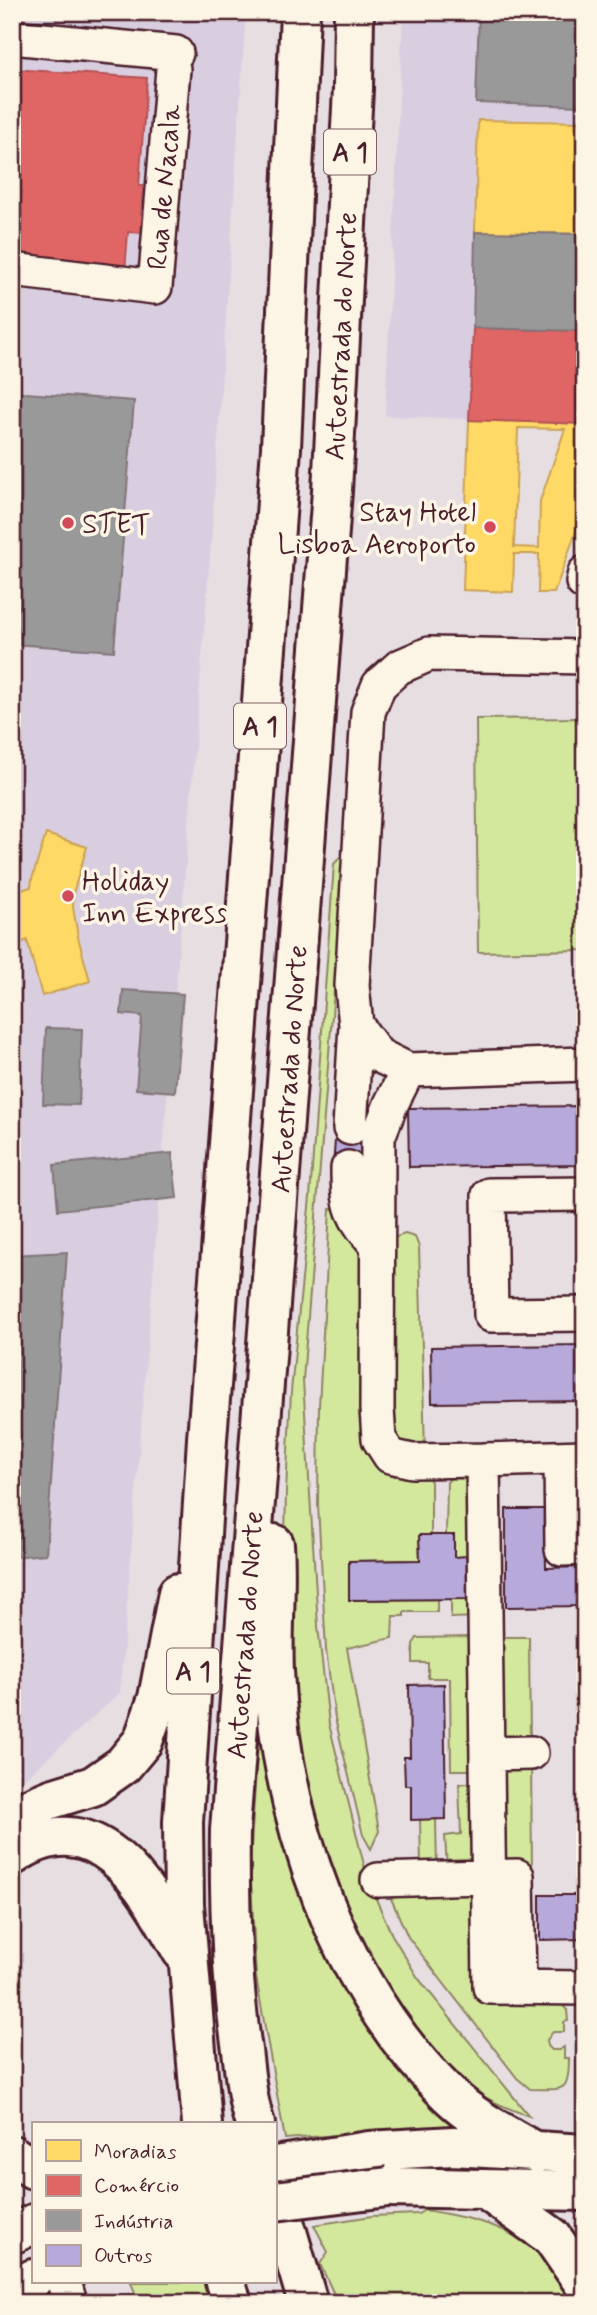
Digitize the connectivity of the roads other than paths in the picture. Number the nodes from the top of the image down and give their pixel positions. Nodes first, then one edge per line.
1 (300, 12) edge
2 (354, 12) edge
3 (12, 37) edge
4 (12, 270) edge
5 (585, 631) edge
6 (574, 657) edge
7 (356, 1025) junction
8 (585, 1064) edge
9 (408, 1070) junction
10 (350, 1128) dead end
11 (348, 1168) dead end
12 (585, 1194) edge
13 (377, 1245) junction
14 (585, 1314) edge
15 (207, 1439) junction
16 (258, 1448) junction
17 (573, 1457) edge
18 (483, 1460) junction
19 (585, 1548) edge
20 (531, 1753) dead end
21 (487, 1754) junction
22 (12, 1819) edge
23 (12, 1856) edge
24 (512, 1876) junction
25 (377, 1880) dead end
26 (188, 1961) junction
27 (585, 1988) edge
28 (202, 2122) edge
29 (254, 2122) edge
30 (537, 2153) junction
31 (585, 2154) edge
32 (12, 2155) edge
33 (276, 2166) edge
34 (32, 2168) edge
35 (486, 2190) junction
36 (585, 2191) edge
37 (276, 2194) edge
38 (276, 2201) edge
39 (32, 2224) edge
40 (12, 2234) edge
41 (32, 2263) edge
42 (12, 2273) edge
43 (32, 2280) edge
44 (65, 2284) edge
45 (226, 2284) edge
46 (585, 2286) edge
47 (12, 2301) edge
48 (70, 2303) edge
49 (232, 2303) edge
50 (308, 2303) edge

1 - 15 highway, Autoestrada do Norte / A 1
2 - 16 highway, Autoestrada do Norte / A 1
3 - 4 street, Rua de Nacala
5 - 6 street
6 - 7 street
7 - 9 street
7 - 10 street
8 - 9 street
9 - 13 street
11 - 13 street
12 - 14 street
13 - 18 street
15 - 22 highway
15 - 26 highway, Autoestrada do Norte / A 1
16 - 29 highway, Autoestrada do Norte / A 1
16 - 30 highway
17 - 18 street
17 - 19 street
18 - 21 street
20 - 21 street
21 - 24 street
23 - 26 highway
24 - 25 street
24 - 27 street
26 - 28 highway, Autoestrada do Norte
30 - 31 highway
30 - 33 highway
32 - 34 highway
35 - 36 highway
35 - 38 highway, bridge
35 - 46 highway
37 - 50 highway
39 - 40 highway
41 - 42 highway
43 - 47 highway
44 - 48 street
45 - 49 highway

